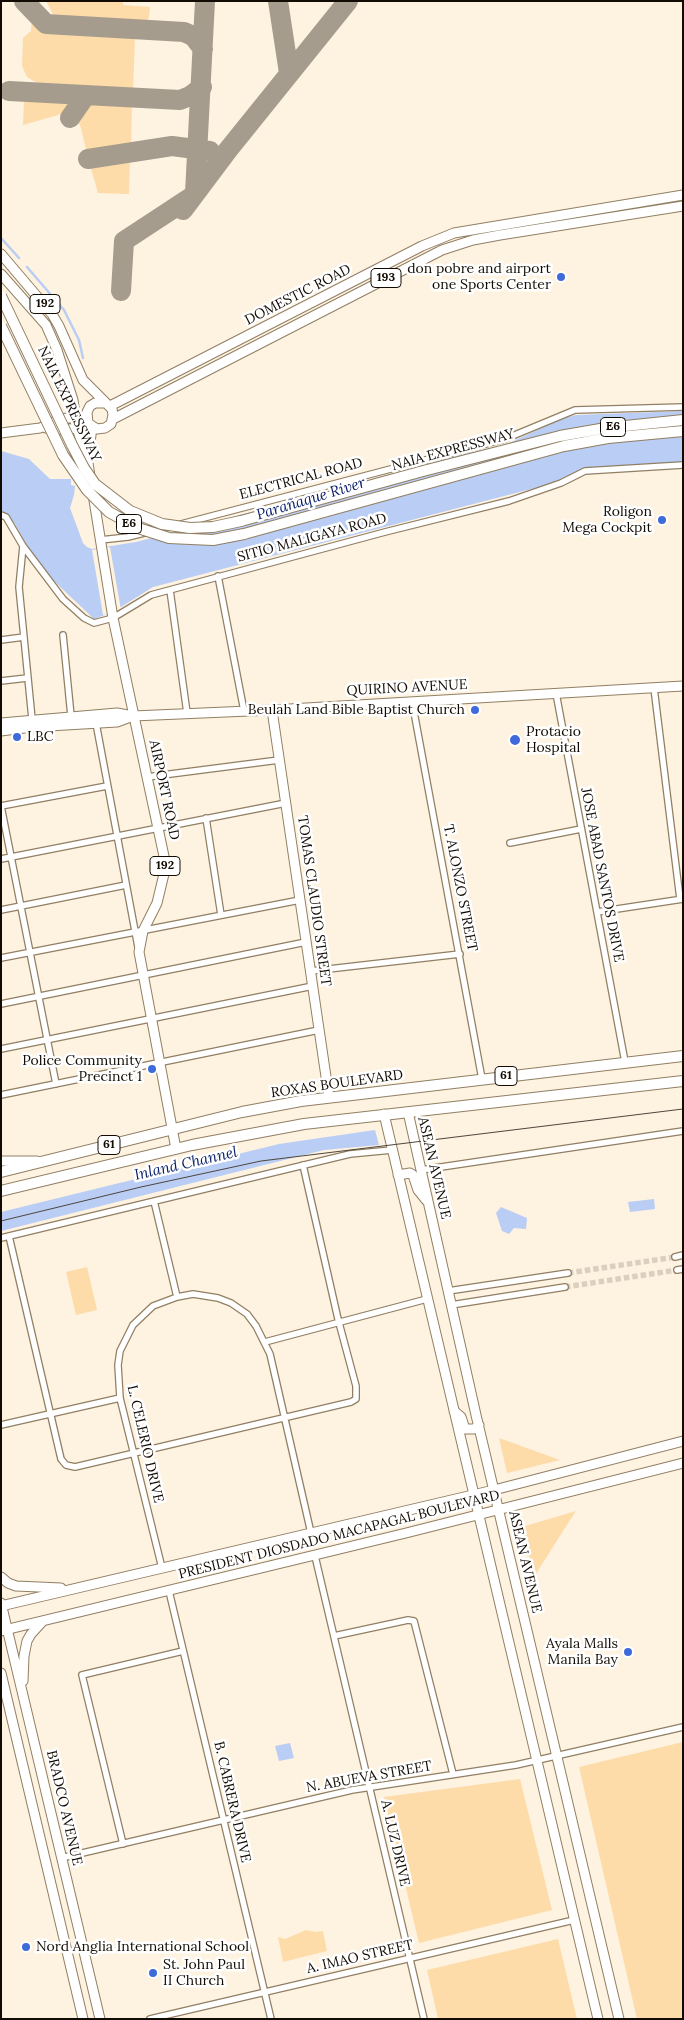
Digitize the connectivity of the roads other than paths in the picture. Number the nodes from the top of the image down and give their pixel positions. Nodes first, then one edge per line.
1 (683, 195) edge
2 (683, 206) edge
3 (1, 254) edge
4 (1, 274) edge
5 (1, 296) edge
6 (1, 326) edge
7 (72, 400) junction
8 (107, 405) junction
9 (683, 407) edge
10 (86, 415) junction
11 (75, 417) junction
12 (113, 419) junction
13 (683, 420) edge
14 (91, 426) junction
15 (40, 428) junction
16 (77, 428) junction
17 (683, 431) edge
18 (1, 433) edge
19 (88, 463) junction
20 (683, 466) edge
21 (1, 515) edge
22 (101, 544) junction
23 (23, 546) junction
24 (218, 576) junction
25 (170, 590) junction
26 (113, 616) junction
27 (63, 635) dead end
28 (24, 637) junction
29 (1, 640) edge
30 (27, 678) junction
31 (1, 681) edge
32 (683, 686) edge
33 (654, 688) junction
34 (556, 693) junction
35 (412, 701) junction
36 (272, 710) junction
37 (244, 711) junction
38 (187, 713) junction
39 (71, 716) junction
40 (133, 716) junction
41 (32, 719) junction
42 (1, 723) edge
43 (96, 723) junction
44 (1, 731) edge
45 (279, 760) junction
46 (147, 777) junction
47 (107, 786) junction
48 (286, 803) junction
49 (1, 806) edge
50 (206, 818) junction
51 (158, 827) junction
52 (581, 829) junction
53 (117, 836) junction
54 (510, 843) dead end
55 (11, 857) junction
56 (1, 859) edge
57 (126, 885) junction
58 (681, 899) edge
59 (300, 900) junction
60 (21, 906) junction
61 (1, 910) edge
62 (596, 912) junction
63 (221, 916) junction
64 (139, 931) junction
65 (306, 942) junction
66 (30, 952) junction
67 (460, 954) junction
68 (1, 958) edge
69 (311, 971) junction
70 (143, 974) junction
71 (313, 986) junction
72 (38, 996) junction
73 (1, 1004) edge
74 (151, 1019) junction
75 (319, 1030) junction
76 (47, 1040) junction
77 (1, 1049) edge
78 (683, 1056) edge
79 (625, 1062) junction
80 (160, 1064) junction
81 (482, 1079) junction
82 (683, 1081) edge
83 (56, 1084) junction
84 (1, 1095) edge
85 (330, 1097) junction
86 (408, 1112) junction
87 (384, 1114) junction
88 (172, 1130) junction
89 (683, 1131) edge
90 (176, 1149) junction
91 (392, 1150) junction
92 (47, 1160) junction
93 (1, 1161) edge
94 (303, 1165) junction
95 (421, 1170) junction
96 (1, 1172) edge
97 (398, 1176) junction
98 (1, 1191) edge
99 (154, 1201) junction
100 (428, 1202) junction
101 (9, 1236) junction
102 (1, 1238) edge
103 (683, 1255) edge
104 (675, 1257) tunnel mouth
105 (568, 1273) tunnel mouth
106 (565, 1287) tunnel mouth
107 (448, 1291) junction
108 (177, 1296) junction
109 (427, 1299) junction
110 (451, 1304) junction
111 (339, 1323) junction
112 (265, 1342) junction
113 (120, 1398) junction
114 (454, 1411) junction
115 (51, 1414) junction
116 (284, 1417) junction
117 (479, 1425) junction
118 (1, 1426) edge
119 (683, 1441) edge
120 (134, 1453) junction
121 (683, 1464) edge
122 (494, 1490) junction
123 (474, 1495) junction
124 (499, 1510) junction
125 (478, 1515) junction
126 (311, 1533) junction
127 (315, 1556) junction
128 (162, 1568) junction
129 (1, 1577) edge
130 (74, 1588) junction
131 (169, 1591) junction
132 (2, 1605) edge
133 (44, 1620) junction
134 (4, 1630) edge
135 (334, 1636) junction
136 (183, 1651) junction
137 (1, 1673) edge
138 (24, 1698) junction
139 (683, 1727) edge
140 (557, 1756) junction
141 (537, 1761) junction
142 (454, 1774) junction
143 (28, 1783) junction
144 (369, 1787) junction
145 (49, 1805) junction
146 (223, 1820) junction
147 (123, 1844) junction
148 (62, 1858) junction
149 (574, 1920) junction
150 (410, 1959) junction
151 (265, 1992) junction
152 (84, 2019) edge
153 (100, 2019) edge
154 (150, 2019) edge
155 (271, 2019) edge
156 (424, 2019) edge
157 (598, 2019) edge
158 (619, 2019) edge

1 - 8 main road, DOMESTIC ROAD / 193
2 - 12 main road, DOMESTIC ROAD / 193
3 - 8 main road, 192
4 - 7 main road, 192
5 - 13 highway, NAIA EXPRESSWAY / E6, bridge
6 - 17 highway, NAIA EXPRESSWAY / E6, bridge
7 - 10 main road
7 - 11 main road, 192
8 - 10 main road
8 - 12 main road
9 - 22 street, ELECTRICAL ROAD
10 - 11 main road
10 - 14 main road
11 - 15 main road
11 - 16 main road, 192
12 - 14 main road
14 - 16 main road
14 - 19 main road
15 - 16 main road
15 - 18 main road
16 - 19 main road, 192
19 - 22 main road, AIRPORT ROAD / 192
20 - 24 street, SITIO MALIGAYA ROAD
21 - 23 street, SITIO MALIGAYA ROAD
22 - 26 main road, AIRPORT ROAD / 192
23 - 26 street, SITIO MALIGAYA ROAD
23 - 28 street
24 - 25 street, SITIO MALIGAYA ROAD
24 - 37 street
25 - 26 street, SITIO MALIGAYA ROAD
25 - 38 street
26 - 40 main road, AIRPORT ROAD / 192
27 - 39 street
28 - 29 street
28 - 30 street
30 - 31 street
30 - 41 street
32 - 33 main road, QUIRINO AVENUE
33 - 34 main road, QUIRINO AVENUE
33 - 58 street
34 - 35 main road, QUIRINO AVENUE
34 - 52 street, JOSE ABAD SANTOS DRIVE
35 - 36 main road, QUIRINO AVENUE
35 - 67 street, T. ALONZO STREET
36 - 37 main road, QUIRINO AVENUE
36 - 45 main road, TOMAS CLAUDIO STREET
37 - 38 main road, QUIRINO AVENUE
38 - 40 main road, QUIRINO AVENUE
39 - 40 main road, QUIRINO AVENUE
39 - 41 main road, QUIRINO AVENUE
40 - 43 main road, QUIRINO AVENUE
40 - 46 main road, AIRPORT ROAD / 192
41 - 42 main road, QUIRINO AVENUE
43 - 44 main road, QUIRINO AVENUE
43 - 47 street
45 - 46 street
45 - 48 main road, TOMAS CLAUDIO STREET
46 - 51 main road, AIRPORT ROAD / 192
47 - 49 street
47 - 53 street
48 - 50 street
48 - 59 main road, TOMAS CLAUDIO STREET
49 - 55 street
50 - 51 street
50 - 63 street
51 - 53 street
51 - 64 main road, AIRPORT ROAD / 192
52 - 54 street
52 - 62 street, JOSE ABAD SANTOS DRIVE
53 - 55 street
53 - 57 street
55 - 56 street
55 - 60 street
57 - 60 street
57 - 64 street
58 - 62 street
59 - 63 street
59 - 65 main road, TOMAS CLAUDIO STREET
60 - 61 street
60 - 66 street
62 - 79 street, JOSE ABAD SANTOS DRIVE
63 - 64 street
64 - 66 street
64 - 70 main road, AIRPORT ROAD / 192
65 - 69 main road, TOMAS CLAUDIO STREET
65 - 70 street
66 - 68 street
66 - 72 street
67 - 69 street
67 - 81 street, T. ALONZO STREET
69 - 71 main road, TOMAS CLAUDIO STREET
70 - 72 street
70 - 74 main road, AIRPORT ROAD / 192
71 - 74 street
71 - 75 main road, TOMAS CLAUDIO STREET
72 - 73 street
72 - 76 street
74 - 76 street
74 - 80 main road, AIRPORT ROAD / 192
75 - 80 street
75 - 85 main road, TOMAS CLAUDIO STREET
76 - 77 street
76 - 83 street
78 - 79 highway, ROXAS BOULEVARD / 61
79 - 81 highway, ROXAS BOULEVARD / 61
80 - 83 street
80 - 88 main road, AIRPORT ROAD / 192
81 - 85 highway, ROXAS BOULEVARD / 61
82 - 86 highway, 61
83 - 84 street
85 - 88 highway, ROXAS BOULEVARD / 61
86 - 87 highway, 61
86 - 95 main road, ASEAN AVENUE
87 - 90 highway, 61
87 - 91 main road
88 - 90 main road, AIRPORT ROAD / 192
88 - 92 highway, ROXAS BOULEVARD / 61
89 - 95 street
90 - 98 highway, 61
91 - 94 street
91 - 97 main road
92 - 93 main road
92 - 96 highway, ROXAS BOULEVARD / 61
94 - 99 street
94 - 111 street
95 - 100 main road, ASEAN AVENUE
97 - 100 main road
97 - 109 main road
99 - 101 street
99 - 108 street
100 - 107 main road, ASEAN AVENUE
101 - 102 street
101 - 115 street
103 - 104 street
105 - 107 street
106 - 110 street
107 - 110 main road, ASEAN AVENUE
108 - 112 street, L. CELERIO DRIVE
108 - 113 street, L. CELERIO DRIVE
109 - 111 street
109 - 114 main road
110 - 117 main road, ASEAN AVENUE
111 - 112 street
111 - 116 street
112 - 116 street, L. CELERIO DRIVE
113 - 115 street
113 - 120 street, L. CELERIO DRIVE
114 - 117 main road
114 - 123 main road
115 - 118 street
115 - 120 street
116 - 120 street
116 - 126 street, L. CELERIO DRIVE
117 - 122 main road, ASEAN AVENUE
119 - 122 main road, PRESIDENT DIOSDADO MACAPAGAL BOULEVARD
120 - 128 street, L. CELERIO DRIVE
121 - 124 main road, PRESIDENT DIOSDADO MACAPAGAL BOULEVARD
122 - 123 main road, PRESIDENT DIOSDADO MACAPAGAL BOULEVARD
122 - 124 main road, ASEAN AVENUE
123 - 125 main road
123 - 126 main road, PRESIDENT DIOSDADO MACAPAGAL BOULEVARD
124 - 125 main road, PRESIDENT DIOSDADO MACAPAGAL BOULEVARD
124 - 140 main road, ASEAN AVENUE
125 - 127 main road, PRESIDENT DIOSDADO MACAPAGAL BOULEVARD
125 - 141 main road
126 - 128 main road, PRESIDENT DIOSDADO MACAPAGAL BOULEVARD
127 - 131 main road, PRESIDENT DIOSDADO MACAPAGAL BOULEVARD
127 - 135 street, A. LUZ DRIVE
128 - 130 main road, PRESIDENT DIOSDADO MACAPAGAL BOULEVARD
129 - 130 main road
130 - 132 main road, PRESIDENT DIOSDADO MACAPAGAL BOULEVARD
131 - 133 main road, PRESIDENT DIOSDADO MACAPAGAL BOULEVARD
131 - 136 street, B. CABRERA DRIVE
132 - 134 main road, BRADCO AVENUE
133 - 134 main road, PRESIDENT DIOSDADO MACAPAGAL BOULEVARD
133 - 138 main road
134 - 138 main road, BRADCO AVENUE
135 - 142 street
135 - 144 street, A. LUZ DRIVE
136 - 146 street, B. CABRERA DRIVE
136 - 147 street
137 - 143 main road
138 - 145 main road, BRADCO AVENUE
139 - 140 street, N. ABUEVA STREET
140 - 141 street, N. ABUEVA STREET
140 - 158 main road, ASEAN AVENUE
141 - 142 street, N. ABUEVA STREET
141 - 149 main road
142 - 144 street, N. ABUEVA STREET
143 - 145 main road
143 - 152 main road
144 - 146 street, N. ABUEVA STREET
144 - 150 street, A. LUZ DRIVE
145 - 148 main road, BRADCO AVENUE
146 - 147 street, N. ABUEVA STREET
146 - 151 street, B. CABRERA DRIVE
147 - 148 street, N. ABUEVA STREET
148 - 153 main road, BRADCO AVENUE
149 - 150 street, A. IMAO STREET
149 - 157 main road
150 - 151 street, A. IMAO STREET
150 - 156 street, A. LUZ DRIVE
151 - 154 street, A. IMAO STREET
151 - 155 street, B. CABRERA DRIVE

